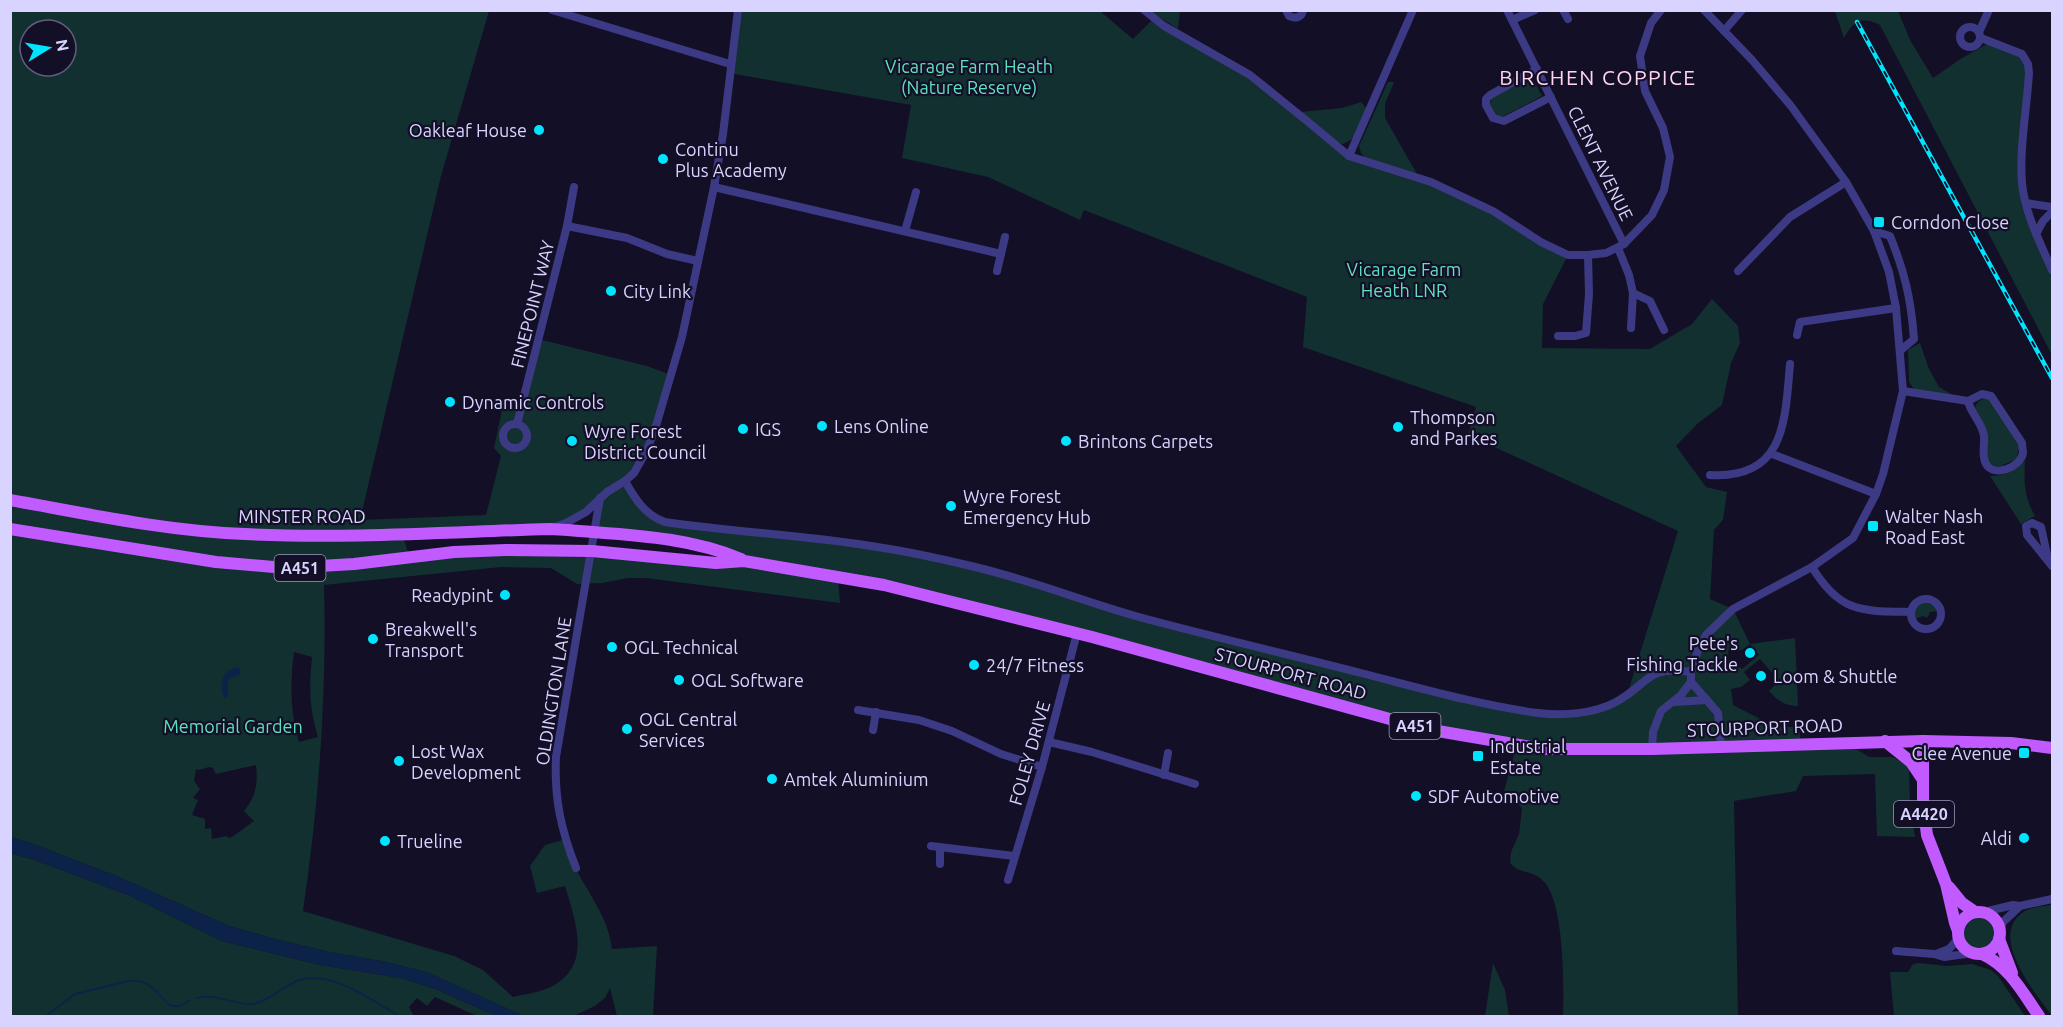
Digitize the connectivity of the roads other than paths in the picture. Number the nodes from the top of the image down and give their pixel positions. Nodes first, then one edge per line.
1 (552, 10) edge
2 (738, 10) edge
3 (1144, 10) edge
4 (1286, 10) edge
5 (1303, 10) edge
6 (1413, 10) edge
7 (1507, 10) edge
8 (1535, 10) edge
9 (1563, 10) edge
10 (1660, 10) edge
11 (1704, 10) edge
12 (1742, 10) edge
13 (1989, 10) edge
14 (1568, 19) dead end
15 (1512, 20) junction
16 (1724, 31) junction
17 (730, 64) junction
18 (1537, 69) junction
19 (1551, 97) junction
20 (1349, 156) junction
21 (1846, 182) junction
22 (574, 187) dead end
23 (714, 187) junction
24 (916, 192) dead end
25 (2026, 203) junction
26 (2052, 207) edge
27 (2052, 212) edge
28 (567, 226) junction
29 (905, 231) junction
30 (1874, 231) junction
31 (2036, 234) junction
32 (1005, 237) dead end
33 (1621, 246) junction
34 (1001, 254) junction
35 (1588, 255) junction
36 (698, 261) junction
37 (2052, 270) edge
38 (997, 271) dead end
39 (1738, 271) dead end
40 (1633, 293) junction
41 (1896, 308) junction
42 (1630, 328) dead end
43 (1664, 330) dead end
44 (1797, 335) dead end
45 (1558, 336) dead end
46 (1901, 350) junction
47 (1791, 364) dead end
48 (1903, 391) junction
49 (1968, 401) junction
50 (517, 424) dead end
51 (1772, 454) junction
52 (1710, 475) dead end
53 (625, 481) junction
54 (1876, 494) junction
55 (600, 498) junction
56 (10, 500) edge
57 (10, 529) edge
58 (550, 529) junction
59 (595, 532) junction
60 (592, 551) junction
61 (744, 561) junction
62 (1812, 567) junction
63 (1911, 612) junction
64 (1077, 633) junction
65 (1691, 672) junction
66 (1691, 682) junction
67 (1707, 700) junction
68 (1674, 702) junction
69 (858, 710) dead end
70 (876, 712) junction
71 (873, 730) dead end
72 (1885, 741) junction
73 (1923, 741) junction
74 (1049, 742) junction
75 (1721, 747) junction
76 (2052, 748) edge
77 (1652, 749) junction
78 (1168, 753) dead end
79 (1042, 767) junction
80 (1164, 774) junction
81 (1923, 782) junction
82 (1195, 784) dead end
83 (931, 846) dead end
84 (940, 848) junction
85 (1014, 856) junction
86 (940, 864) dead end
87 (576, 868) dead end
88 (1008, 880) dead end
89 (1946, 884) junction
90 (2052, 899) edge
91 (2020, 906) junction
92 (1980, 912) junction
93 (1959, 934) junction
94 (1999, 934) junction
95 (1896, 951) dead end
96 (1977, 953) junction
97 (1934, 954) junction
98 (2013, 978) junction
99 (2039, 1017) edge

1 - 17 street
2 - 17 street
3 - 20 street
4 - 5 street
6 - 20 street
7 - 15 street, CLENT AVENUE
8 - 15 street
9 - 14 street
10 - 33 street
11 - 16 street
12 - 16 street
13 - 25 street
15 - 18 street, CLENT AVENUE
16 - 21 street
17 - 23 street
18 - 19 street, CLENT AVENUE
18 - 19 street, CLENT AVENUE
19 - 33 street, CLENT AVENUE
20 - 35 street
21 - 30 street
21 - 39 street
22 - 28 street, FINEPOINT WAY
23 - 29 street
23 - 36 street
24 - 29 street
25 - 26 street
25 - 31 street
27 - 31 street
28 - 36 street, FINEPOINT WAY
28 - 50 street, FINEPOINT WAY
29 - 34 street
30 - 41 street
30 - 46 street
31 - 37 street
32 - 34 street
33 - 35 street
33 - 40 street, CLENT AVENUE
34 - 38 street
35 - 45 street
36 - 53 street
40 - 42 street
40 - 43 street
41 - 44 street
41 - 46 street
46 - 48 street
47 - 51 street
48 - 49 street
48 - 54 street
49 - 49 street
51 - 52 street
51 - 54 street
53 - 55 street
53 - 65 street
54 - 62 street
55 - 58 street
55 - 59 street, OLDINGTON LANE
56 - 58 main road, MINSTER ROAD / A451
57 - 60 main road, A451
58 - 59 main road, MINSTER ROAD / A451
59 - 60 street, OLDINGTON LANE
59 - 61 main road, STOURPORT ROAD / A451
60 - 61 main road, STOURPORT ROAD / A451
60 - 87 street, OLDINGTON LANE
61 - 64 main road, STOURPORT ROAD / A451
62 - 63 street
62 - 65 street
63 - 63 street
64 - 74 street, FOLEY DRIVE
64 - 77 main road, STOURPORT ROAD / A451
65 - 66 street
66 - 67 street
66 - 68 street
67 - 68 street
67 - 75 street
68 - 77 street
69 - 70 street
70 - 71 street
70 - 79 street
72 - 73 main road, STOURPORT ROAD / A451
72 - 75 main road, STOURPORT ROAD / A451
72 - 81 main road
73 - 76 main road, STOURPORT ROAD / A451
73 - 81 main road, A4420
74 - 79 street, FOLEY DRIVE
74 - 80 street
75 - 77 main road, STOURPORT ROAD / A451
78 - 80 street
79 - 85 street, FOLEY DRIVE
80 - 82 street
81 - 89 main road, A4420
83 - 84 street
84 - 85 street
84 - 86 street
85 - 88 street, FOLEY DRIVE
89 - 92 main road, A4420
89 - 93 main road, A4420
90 - 91 street
91 - 92 street
91 - 94 street
92 - 93 main road
92 - 94 main road
93 - 96 main road
93 - 97 street
94 - 96 main road
94 - 98 main road
95 - 97 street
96 - 97 street
96 - 98 main road
98 - 99 main road

